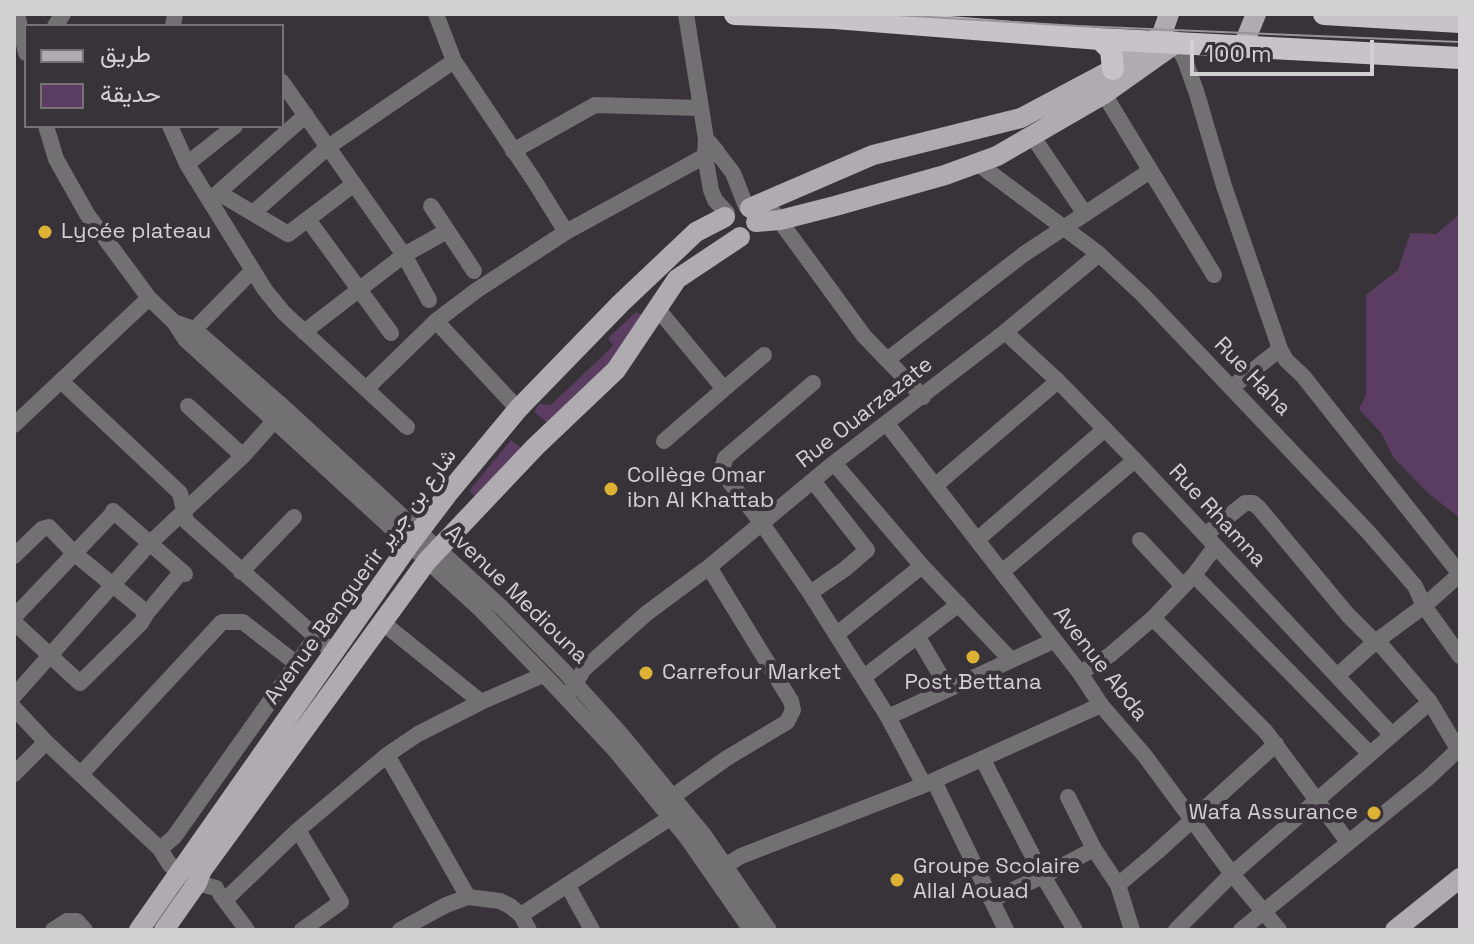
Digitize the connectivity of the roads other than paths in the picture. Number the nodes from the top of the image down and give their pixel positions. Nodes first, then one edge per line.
1 (17, 14) edge
2 (436, 14) edge
3 (686, 14) edge
4 (735, 14) edge
5 (1256, 14) edge
6 (1324, 14) edge
7 (1460, 22) edge
8 (1167, 30) edge
9 (1100, 39) junction
10 (24, 44) edge
11 (1205, 44) junction
12 (1243, 46) junction
13 (1460, 58) edge
14 (454, 61) junction
15 (1113, 69) junction
16 (284, 85) edge
17 (1104, 94) junction
18 (700, 108) junction
19 (1203, 110) junction
20 (306, 115) junction
21 (47, 128) edge
22 (171, 128) edge
23 (232, 128) edge
24 (1033, 137) junction
25 (328, 147) junction
26 (709, 148) junction
27 (513, 151) junction
28 (977, 163) junction
29 (187, 164) junction
30 (1150, 171) junction
31 (354, 184) junction
32 (214, 197) junction
33 (431, 206) dead end
34 (755, 210) junction
35 (253, 213) junction
36 (1085, 214) junction
37 (726, 215) junction
38 (780, 220) junction
39 (309, 221) junction
40 (1065, 228) junction
41 (447, 231) junction
42 (566, 232) junction
43 (740, 237) junction
44 (1099, 254) junction
45 (404, 255) junction
46 (252, 271) junction
47 (474, 271) dead end
48 (1214, 275) dead end
49 (360, 290) junction
50 (149, 298) junction
51 (429, 300) dead end
52 (656, 307) junction
53 (436, 321) junction
54 (304, 332) junction
55 (1005, 332) junction
56 (391, 333) dead end
57 (189, 334) junction
58 (1280, 349) junction
59 (764, 355) dead end
60 (887, 360) junction
61 (61, 381) junction
62 (1058, 381) junction
63 (813, 383) dead end
64 (367, 388) junction
65 (1231, 388) junction
66 (724, 389) junction
67 (923, 397) junction
68 (188, 406) dead end
69 (518, 409) junction
70 (280, 414) junction
71 (887, 424) junction
72 (14, 425) edge
73 (407, 427) dead end
74 (1105, 429) junction
75 (664, 441) dead end
76 (243, 456) junction
77 (1135, 460) junction
78 (834, 463) junction
79 (813, 481) junction
80 (936, 485) junction
81 (185, 511) junction
82 (294, 517) dead end
83 (761, 522) junction
84 (414, 538) junction
85 (978, 539) junction
86 (1140, 540) dead end
87 (1210, 541) junction
88 (150, 543) junction
89 (75, 554) junction
90 (14, 556) edge
91 (433, 556) junction
92 (922, 566) junction
93 (709, 567) junction
94 (241, 572) junction
95 (1002, 572) junction
96 (1460, 574) edge
97 (1188, 581) junction
98 (112, 585) junction
99 (810, 593) junction
100 (959, 604) junction
101 (1424, 606) junction
102 (147, 613) junction
103 (1153, 618) junction
104 (14, 620) edge
105 (383, 623) junction
106 (837, 634) junction
107 (918, 637) junction
108 (315, 638) junction
109 (1053, 641) junction
110 (1375, 642) junction
111 (334, 653) junction
112 (48, 656) junction
113 (1460, 656) edge
114 (1010, 659) junction
115 (297, 664) junction
116 (584, 669) junction
117 (1080, 673) junction
118 (553, 676) junction
119 (1337, 676) junction
120 (864, 677) junction
121 (948, 688) junction
122 (570, 691) junction
123 (14, 696) edge
124 (481, 702) junction
125 (1430, 702) junction
126 (1101, 705) junction
127 (14, 708) edge
128 (888, 717) junction
129 (1392, 735) junction
130 (46, 742) junction
131 (1276, 744) junction
132 (1459, 749) edge
133 (1370, 754) junction
134 (387, 755) junction
135 (983, 760) junction
136 (14, 774) edge
137 (81, 774) junction
138 (929, 783) junction
139 (1068, 797) dead end
140 (1317, 801) junction
141 (675, 808) junction
142 (1192, 820) junction
143 (298, 830) junction
144 (1348, 842) junction
145 (160, 849) junction
146 (1094, 849) junction
147 (720, 868) junction
148 (1232, 874) junction
149 (1043, 876) junction
150 (201, 878) junction
151 (1460, 878) edge
152 (1118, 885) junction
153 (568, 886) junction
154 (1460, 892) edge
155 (468, 897) junction
156 (991, 900) junction
157 (1263, 911) junction
158 (525, 923) edge
159 (998, 927) edge
160 (53, 930) edge
161 (85, 930) edge
162 (139, 930) edge
163 (164, 930) edge
164 (247, 930) edge
165 (302, 930) edge
166 (400, 930) edge
167 (592, 930) edge
168 (751, 930) edge
169 (769, 930) edge
170 (1075, 930) edge
171 (1132, 930) edge
172 (1176, 930) edge
173 (1241, 930) edge
174 (1279, 930) edge
175 (1395, 930) edge
176 (1412, 930) edge

1 - 10 street
2 - 14 street
3 - 18 street
4 - 9 highway
5 - 12 main road
6 - 7 highway
8 - 9 highway
8 - 11 highway
8 - 15 main road
8 - 17 main road
8 - 19 street
9 - 15 highway
11 - 12 highway
11 - 19 street
12 - 13 highway
14 - 25 street
14 - 27 street
15 - 34 main road
16 - 20 street
17 - 24 main road
17 - 30 street
18 - 26 street
18 - 27 street
19 - 58 street
20 - 25 street
20 - 32 street
21 - 50 street
22 - 29 street
23 - 29 street
24 - 28 main road
24 - 36 street
25 - 31 street
25 - 35 street
26 - 34 street
26 - 37 street
26 - 42 street
27 - 42 street
28 - 38 main road
28 - 40 street, Rue Haha
29 - 32 street
30 - 36 street
30 - 48 street
31 - 39 street
31 - 45 street
32 - 35 street
32 - 46 street
33 - 41 street
34 - 37 main road
34 - 38 main road
34 - 43 main road
35 - 39 street
36 - 40 street
37 - 43 main road
37 - 69 main road, Avenue Benguerir شارع بن جرير
38 - 60 street
39 - 49 street
40 - 44 street, Rue Haha
40 - 60 street
41 - 45 street
41 - 47 street
42 - 53 street
43 - 52 main road, Avenue Benguerir شارع بن جرير
44 - 55 street, Rue Ouarzazate
44 - 65 street, Rue Haha
45 - 49 street
45 - 51 street
46 - 54 street
46 - 57 street
49 - 54 street
49 - 56 street
50 - 57 street, Avenue Mediouna
50 - 61 street
52 - 66 street
52 - 91 main road, Avenue Benguerir شارع بن جرير
53 - 64 street
53 - 69 street
54 - 64 street
55 - 62 street, Rue Rhamna
55 - 67 street, Rue Ouarzazate
57 - 70 street, Avenue Mediouna
58 - 65 street
58 - 96 street
59 - 66 street
60 - 67 street
61 - 72 street
61 - 81 street
62 - 74 street, Rue Rhamna
62 - 80 street
63 - 83 street
64 - 73 street
65 - 101 street, Rue Haha
66 - 75 street
67 - 71 street, Rue Ouarzazate
68 - 76 street
69 - 84 main road, Avenue Benguerir شارع بن جرير
70 - 76 street
70 - 84 street, Avenue Mediouna
71 - 78 street, Rue Ouarzazate
71 - 80 street, Avenue Abda
74 - 77 street, Rue Rhamna
74 - 85 street
76 - 81 street
77 - 87 street, Rue Rhamna
77 - 95 street
78 - 79 street, Rue Ouarzazate
78 - 92 street
79 - 83 street, Rue Ouarzazate
79 - 99 street
80 - 85 street, Avenue Abda
81 - 88 street
81 - 94 street
82 - 94 street
83 - 93 street, Rue Ouarzazate
83 - 99 street
84 - 91 street, Avenue Mediouna
84 - 111 main road, Avenue Benguerir شارع بن جرير
85 - 95 street, Avenue Abda
86 - 97 street
87 - 97 street
87 - 110 street
87 - 119 street, Rue Rhamna
88 - 89 street
88 - 98 street
88 - 102 street
89 - 90 street
89 - 98 street
89 - 104 street
91 - 105 main road, Avenue Benguerir شارع بن جرير
91 - 118 street, Avenue Mediouna
92 - 100 street
92 - 106 street
93 - 116 street, Rue Ouarzazate
93 - 141 street
94 - 108 street
95 - 109 street, Avenue Abda
96 - 101 street
97 - 103 street
97 - 133 street
98 - 102 street
98 - 112 street
99 - 106 street
100 - 107 street
100 - 114 street
101 - 110 street
101 - 113 street, Rue Haha
102 - 112 street
103 - 117 street
103 - 131 street
104 - 112 street
105 - 124 street
105 - 150 main road, Avenue Benguerir شارع بن جرير
106 - 120 street
107 - 120 street
107 - 121 street
108 - 111 street
108 - 115 street
109 - 114 street
109 - 117 street, Avenue Abda
110 - 119 street
110 - 125 street
111 - 150 main road, Avenue Benguerir شارع بن جرير
112 - 123 street
114 - 121 street
115 - 137 street
115 - 145 street
116 - 118 street
116 - 122 street, Rue Ouarzazate
117 - 126 street, Avenue Abda
118 - 122 street, Avenue Mediouna
118 - 124 street
119 - 129 street, Rue Rhamna
120 - 128 street
121 - 128 street
122 - 141 street, Avenue Mediouna
124 - 134 street
125 - 129 street
125 - 132 street
126 - 135 street
126 - 142 street, Avenue Abda
127 - 130 street
128 - 138 street
129 - 133 street
130 - 136 street
130 - 137 street
131 - 140 street
131 - 142 street
132 - 144 street
133 - 140 street
134 - 143 street
134 - 155 street
135 - 138 street
135 - 149 street
137 - 145 street
138 - 147 street
138 - 156 street
139 - 146 street
140 - 144 street
140 - 148 street
141 - 147 street, Avenue Mediouna
141 - 153 street
142 - 148 street, Avenue Abda
142 - 152 street
143 - 150 street
143 - 165 street
144 - 157 street
145 - 150 street
146 - 149 street
146 - 152 street
147 - 168 street, Avenue Mediouna
147 - 169 street, Avenue Mediouna
148 - 157 street, Avenue Abda
148 - 172 street
149 - 156 street
149 - 170 street
150 - 162 main road, Avenue Benguerir شارع بن جرير
150 - 163 main road, Avenue Benguerir شارع بن جرير
150 - 164 street
151 - 175 main road
152 - 171 street
153 - 158 street
153 - 167 street
154 - 176 main road
155 - 158 street
155 - 166 street
156 - 159 street
157 - 173 street
157 - 174 street, Avenue Abda
160 - 161 street

